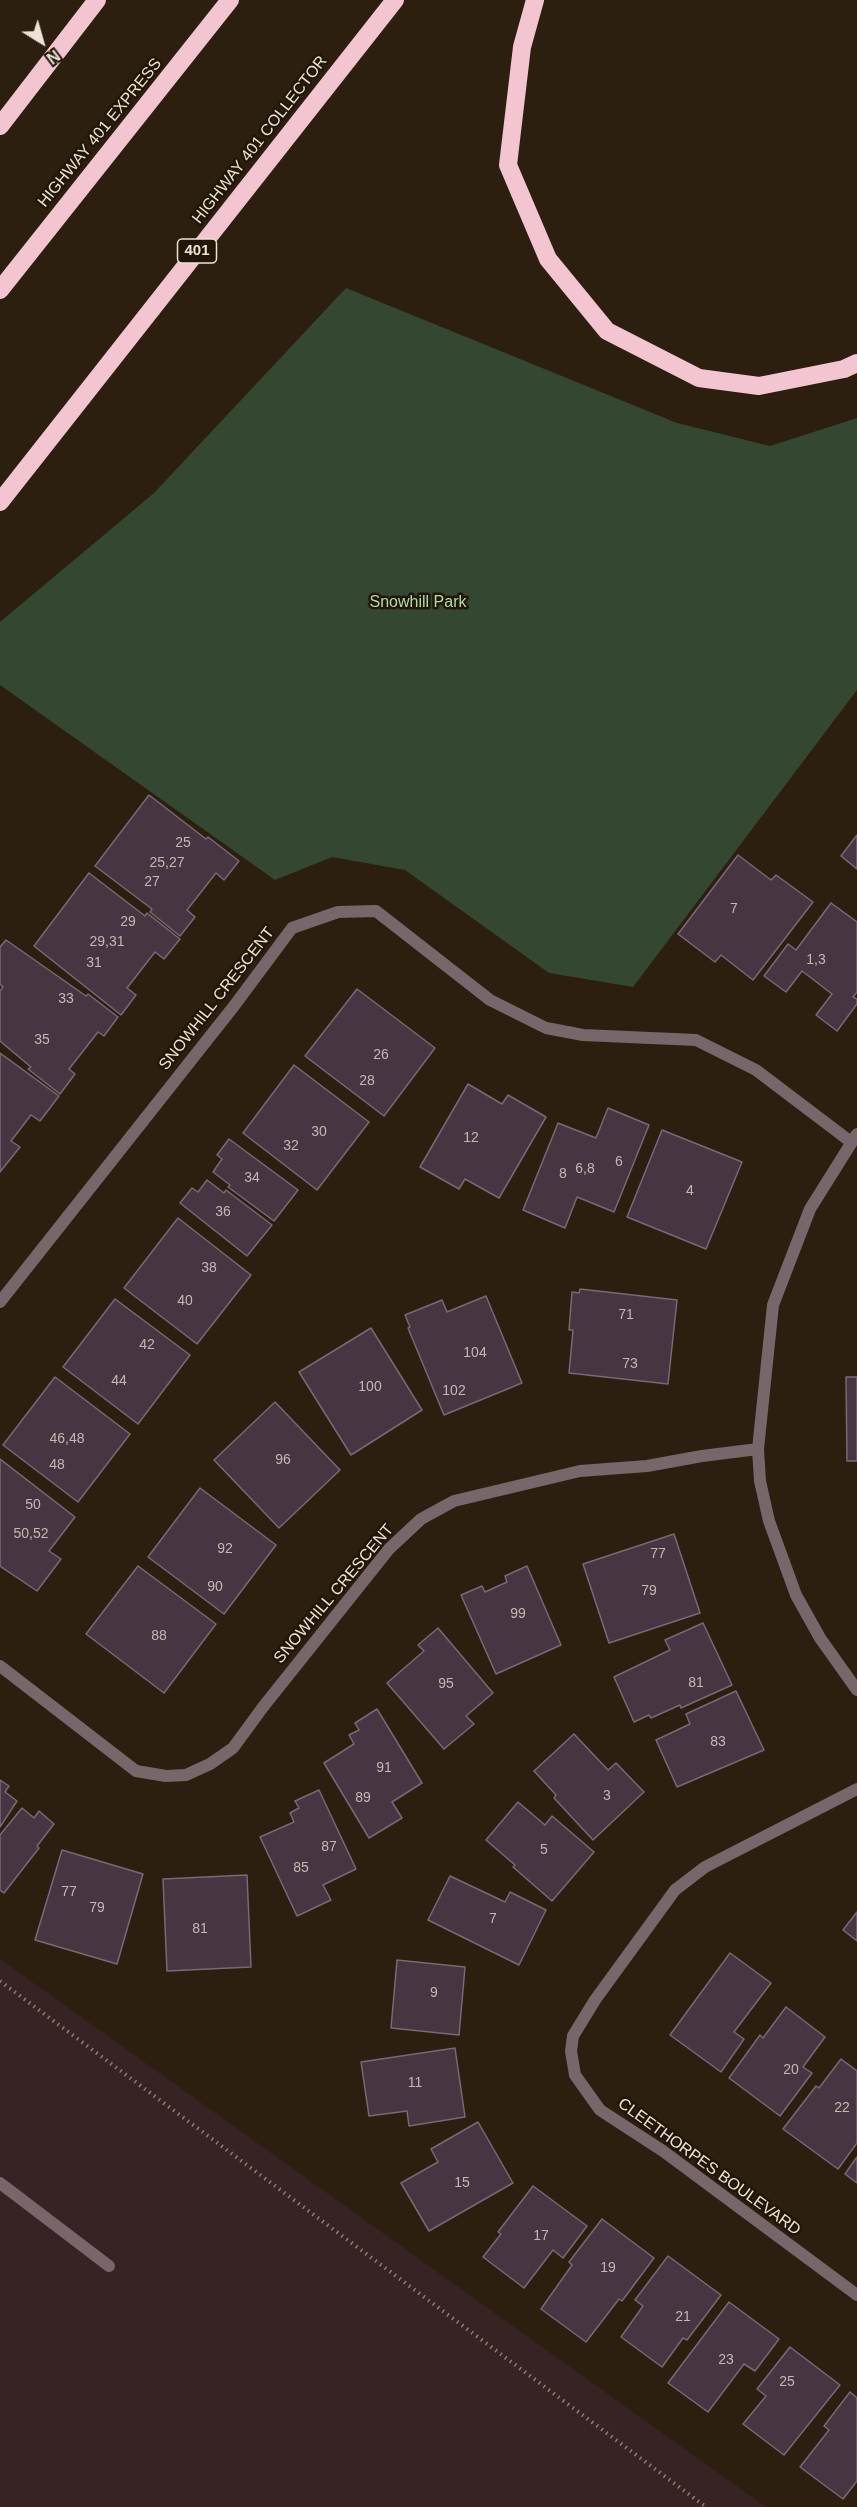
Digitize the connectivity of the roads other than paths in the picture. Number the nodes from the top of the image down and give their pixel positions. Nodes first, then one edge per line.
1 (97, 0) edge
2 (231, 0) edge
3 (395, 0) edge
4 (535, 0) edge
5 (0, 126) edge
6 (0, 290) edge
7 (857, 363) edge
8 (0, 502) edge
9 (854, 1138) edge
10 (0, 1302) edge
11 (758, 1449) junction
12 (0, 1666) edge
13 (857, 1690) edge
14 (857, 1789) edge
15 (0, 2184) edge
16 (109, 2266) dead end
17 (857, 2295) edge

1 - 5 highway
2 - 6 highway, HIGHWAY 401 EXPRESS
3 - 8 highway, HIGHWAY 401 COLLECTOR / 401
4 - 7 highway
9 - 10 street, SNOWHILL CRESCENT
9 - 11 street
11 - 12 street, SNOWHILL CRESCENT
11 - 13 street
14 - 17 street, CLEETHORPES BOULEVARD
15 - 16 street

